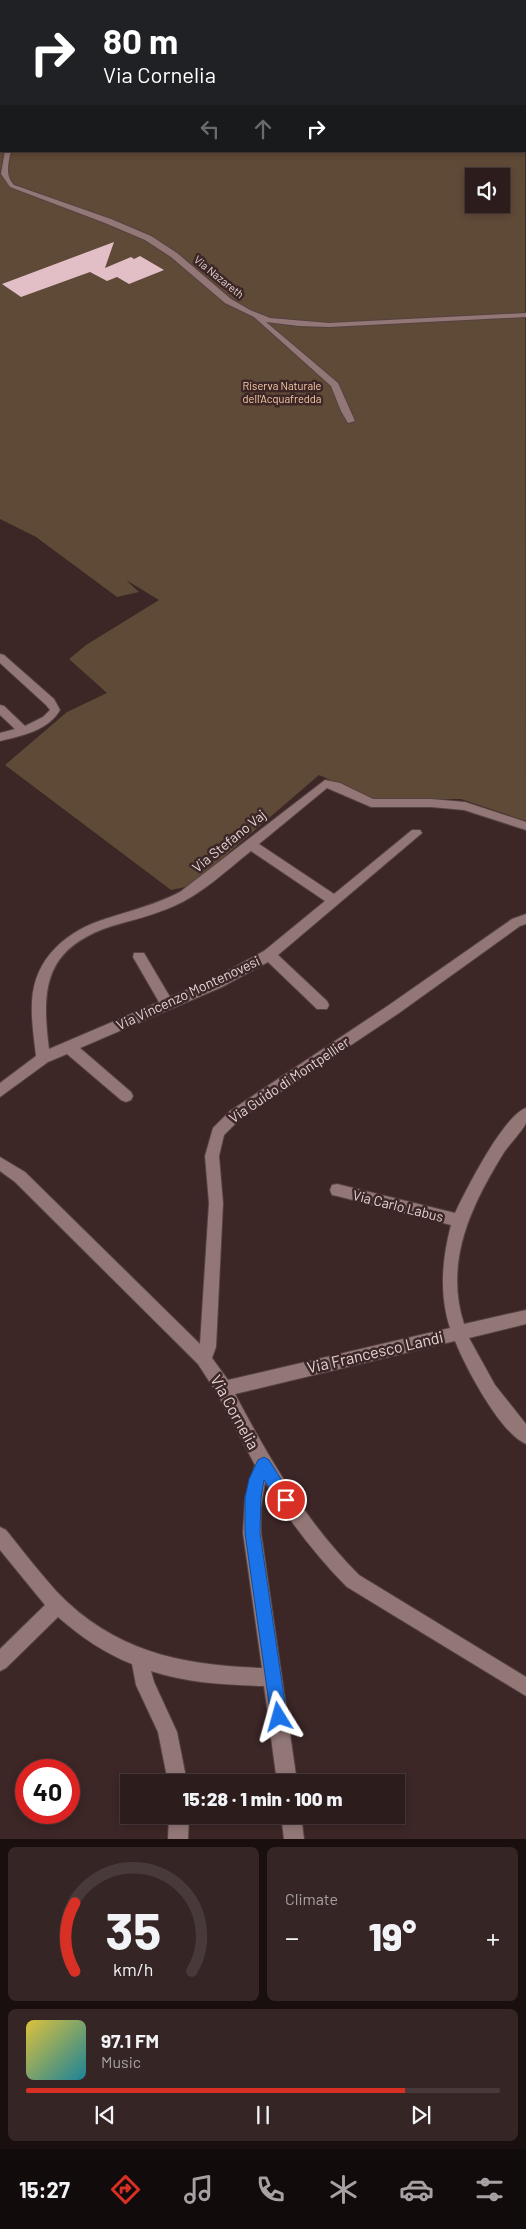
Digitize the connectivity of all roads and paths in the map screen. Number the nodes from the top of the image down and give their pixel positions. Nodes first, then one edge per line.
1 (8, 152) edge
2 (253, 315) junction
3 (526, 315) edge
4 (351, 421) dead end
5 (0, 657) edge
6 (0, 709) edge
7 (23, 730) junction
8 (0, 737) edge
9 (526, 826) edge
10 (416, 833) dead end
11 (250, 844) junction
12 (334, 901) junction
13 (526, 919) edge
14 (269, 955) junction
15 (139, 958) dead end
16 (322, 1004) dead end
17 (168, 1005) junction
18 (69, 1047) junction
19 (43, 1058) junction
20 (0, 1091) edge
21 (126, 1096) dead end
22 (526, 1114) edge
23 (0, 1163) edge
24 (337, 1190) dead end
25 (460, 1222) junction
26 (526, 1317) edge
27 (459, 1332) junction
28 (204, 1359) junction
29 (224, 1389) junction
30 (526, 1436) edge
31 (264, 1465) junction
32 (0, 1536) edge
33 (58, 1605) junction
34 (141, 1659) junction
35 (0, 1662) edge
36 (273, 1677) junction
37 (526, 1687) edge
38 (176, 1774) edge
39 (286, 1774) edge
40 (179, 1824) edge
41 (292, 1824) edge
42 (178, 1839) edge
43 (294, 1839) edge

1 - 2 street, Via Nazareth
2 - 3 street, Via Nazareth
2 - 4 street
5 - 7 street
6 - 7 street
7 - 8 street
9 - 11 street, Via Stefano Vaj
10 - 12 street, Via Vincenzo Montenovesi
11 - 12 street
11 - 19 street, Via Stefano Vaj
12 - 14 street, Via Vincenzo Montenovesi
13 - 28 street, Via Guido di Montpellier
14 - 16 street
14 - 17 street, Via Vincenzo Montenovesi
15 - 17 street
17 - 18 street, Via Vincenzo Montenovesi
18 - 19 street, Via Vincenzo Montenovesi
18 - 21 street
19 - 20 street, Via Vincenzo Montenovesi
22 - 25 street
23 - 28 street, Via Cornelia
24 - 25 street, Via Carlo Labus
25 - 27 street
26 - 27 street, Via Francesco Landi
27 - 29 street, Via Francesco Landi
27 - 30 street
28 - 29 street, Via Cornelia
29 - 31 street, Via Cornelia
31 - 36 street
31 - 37 street, Via Cornelia
32 - 33 street
33 - 34 street
33 - 35 street
34 - 36 street
34 - 38 street
36 - 39 street
40 - 42 street
41 - 43 street

